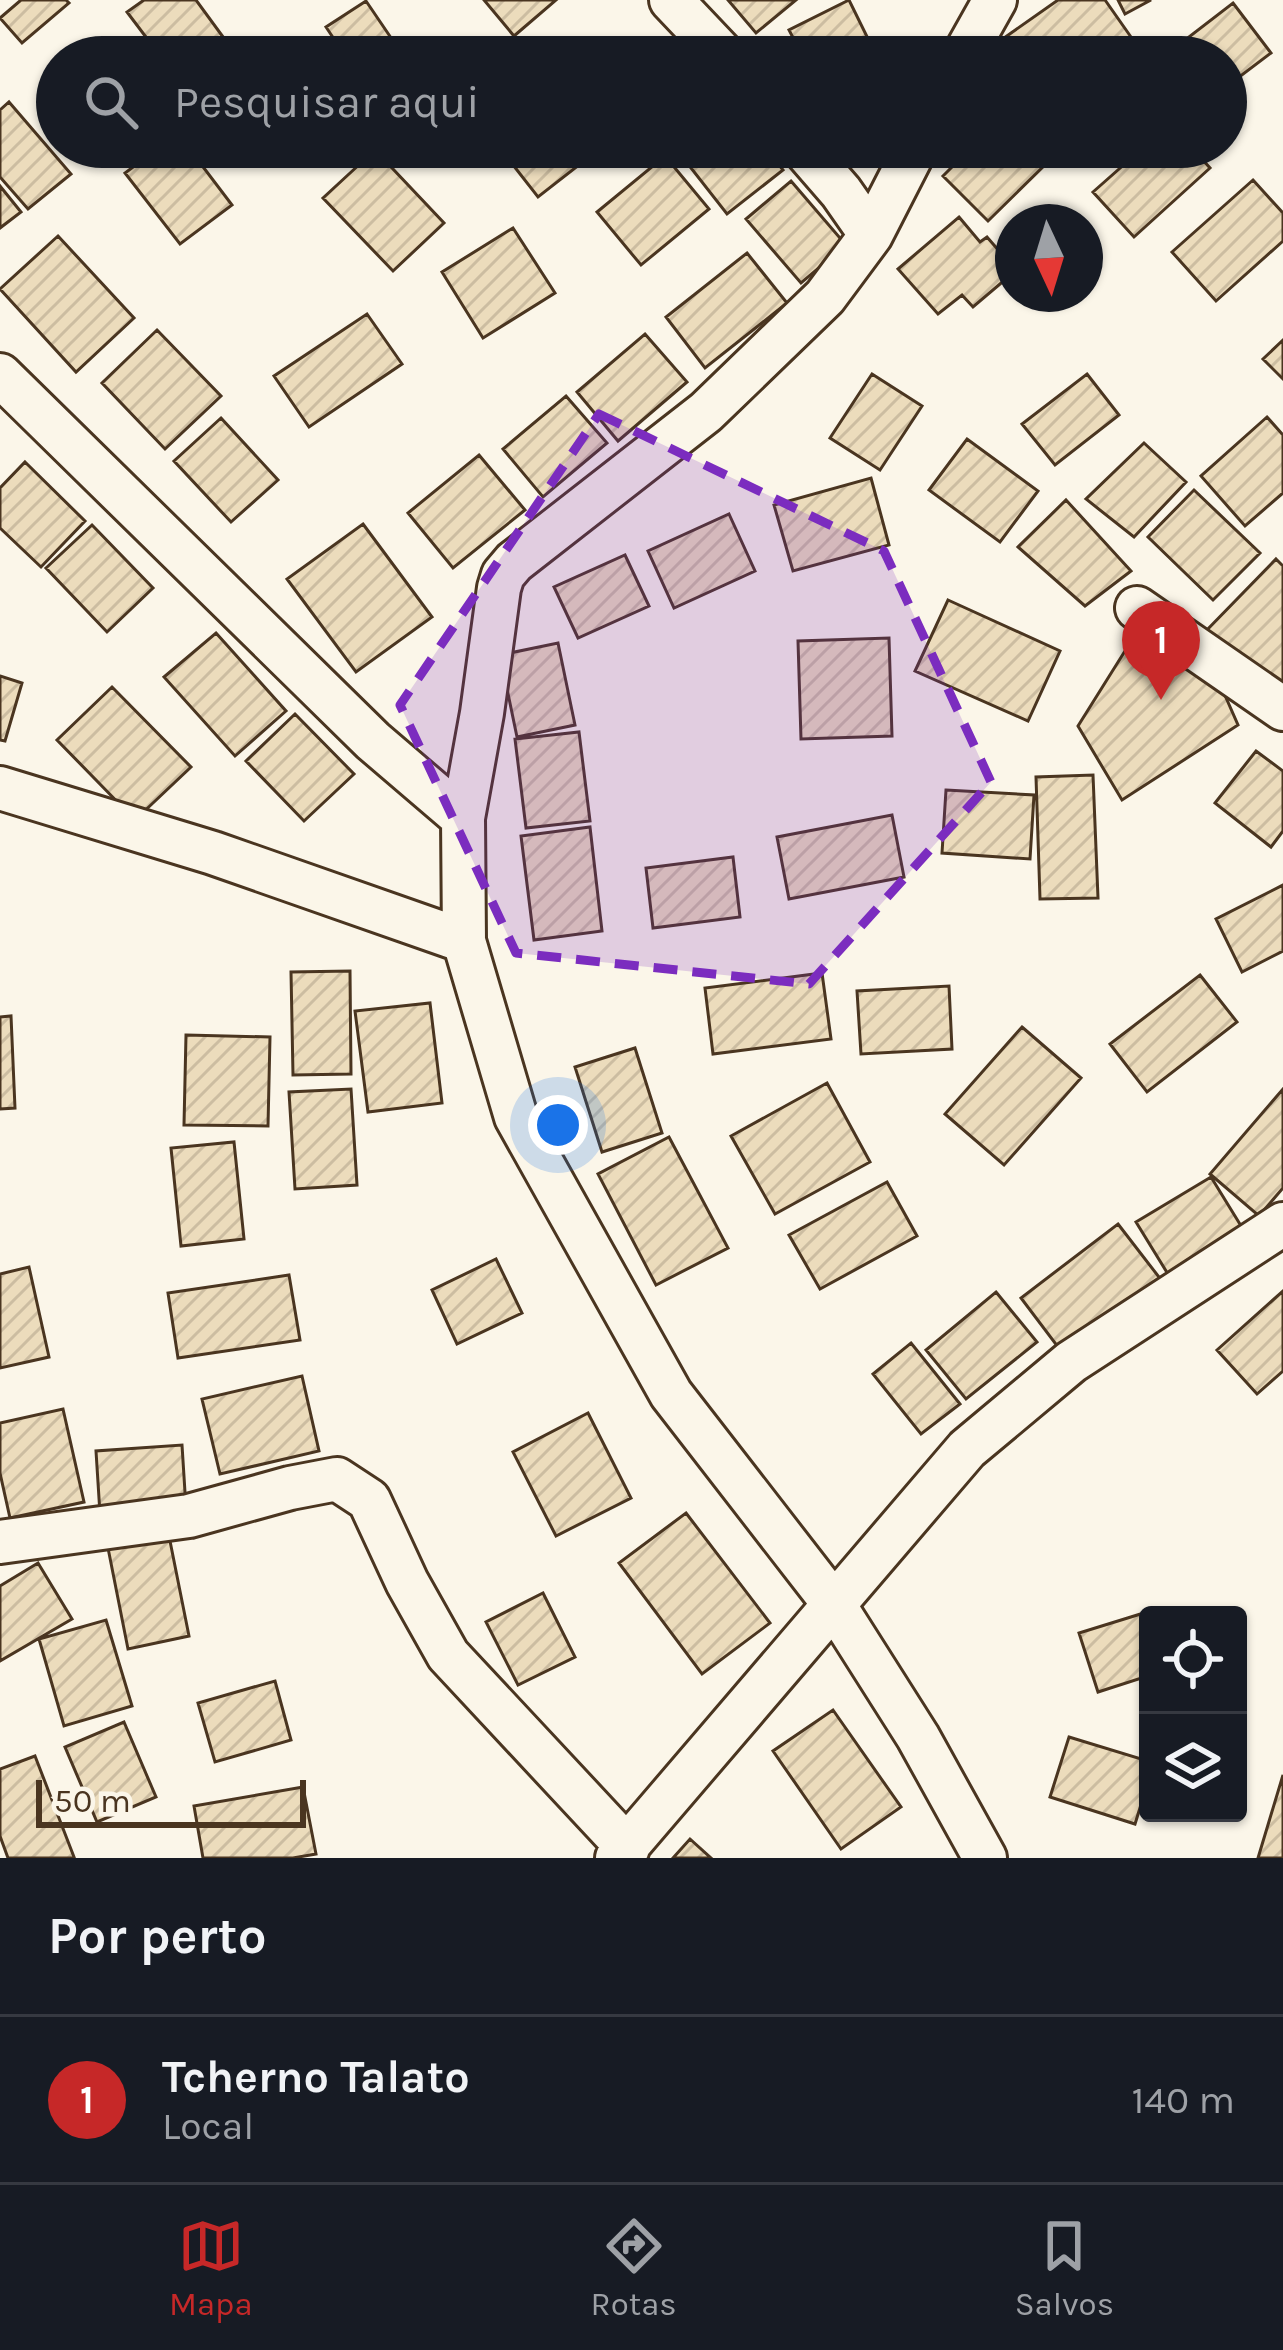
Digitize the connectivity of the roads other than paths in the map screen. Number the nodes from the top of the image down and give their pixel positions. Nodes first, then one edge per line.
1 (671, 0) edge
2 (995, 0) edge
3 (705, 36) edge
4 (975, 36) edge
5 (820, 168) edge
6 (905, 168) edge
7 (871, 235) junction
8 (0, 375) edge
9 (1137, 608) dead end
10 (1283, 709) edge
11 (0, 788) edge
12 (463, 818) junction
13 (464, 941) junction
14 (1283, 1224) edge
15 (0, 1542) edge
16 (833, 1603) junction
17 (623, 1853) edge
18 (985, 1858) edge

1 - 3 street
2 - 4 street
5 - 7 street
6 - 7 street
7 - 12 street
8 - 12 street
9 - 10 street
11 - 13 street
12 - 13 street
13 - 16 street
14 - 16 street
15 - 17 street
16 - 17 street
16 - 18 street

